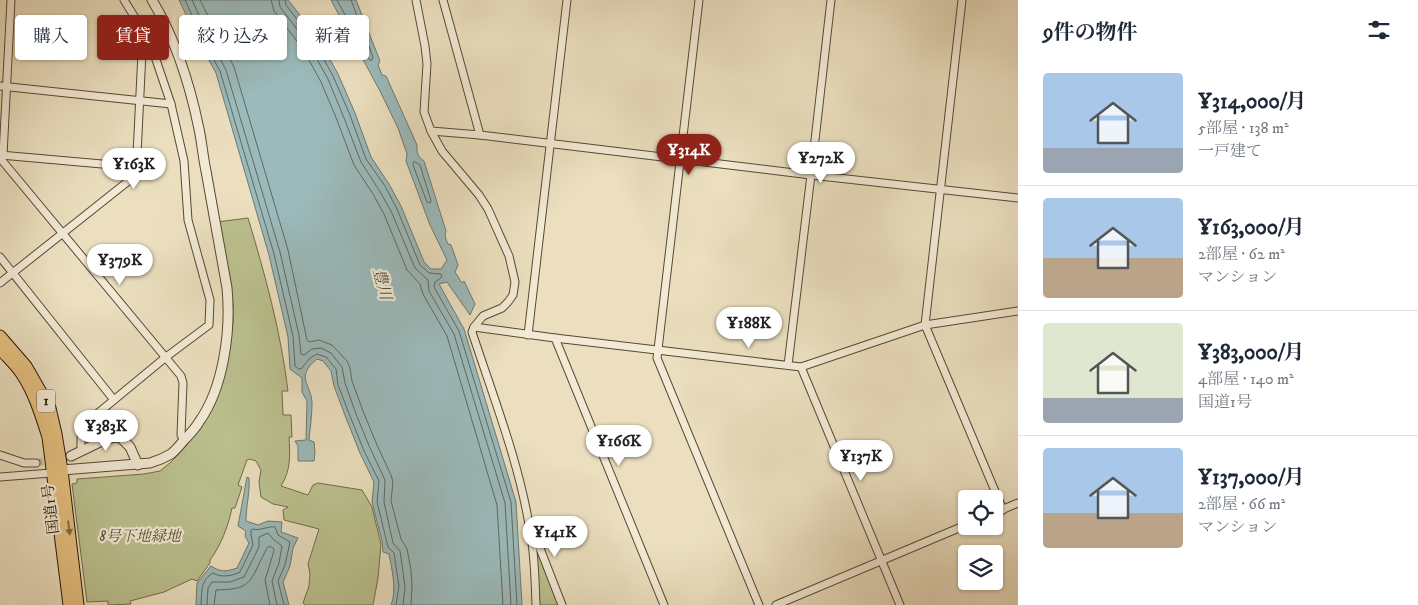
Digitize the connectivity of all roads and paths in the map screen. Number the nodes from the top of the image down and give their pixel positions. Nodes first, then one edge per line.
1 (11, 0) edge
2 (124, 0) edge
3 (152, 0) edge
4 (416, 0) edge
5 (443, 0) edge
6 (567, 0) edge
7 (698, 0) edge
8 (831, 0) edge
9 (962, 0) edge
10 (133, 15) edge
11 (141, 60) edge
12 (156, 60) edge
13 (3, 86) edge
14 (139, 102) junction
15 (171, 104) junction
16 (431, 131) junction
17 (480, 135) junction
18 (551, 144) junction
19 (1, 156) edge
20 (680, 159) junction
21 (136, 167) junction
22 (811, 175) junction
23 (941, 189) junction
24 (1018, 198) edge
25 (63, 234) junction
26 (0, 257) edge
27 (13, 273) junction
28 (0, 283) edge
29 (1018, 311) edge
30 (926, 325) junction
31 (474, 327) junction
32 (528, 335) junction
33 (0, 336) edge
34 (555, 338) junction
35 (0, 350) edge
36 (658, 350) junction
37 (166, 357) junction
38 (788, 365) junction
39 (801, 367) junction
40 (114, 400) junction
41 (184, 441) junction
42 (81, 451) junction
43 (0, 455) edge
44 (71, 456) tunnel mouth
45 (36, 463) tunnel mouth
46 (138, 465) junction
47 (57, 476) junction
48 (0, 477) edge
49 (995, 490) edge
50 (1018, 503) edge
51 (1003, 510) edge
52 (528, 519) junction
53 (958, 528) edge
54 (881, 560) junction
55 (69, 605) edge
56 (78, 605) edge
57 (536, 605) edge
58 (562, 605) edge
59 (664, 605) edge
60 (759, 605) edge
61 (776, 605) edge
62 (900, 605) edge

1 - 13 street
2 - 10 street
3 - 41 street
4 - 16 street
5 - 17 street
6 - 18 street
7 - 20 street
8 - 22 street
9 - 23 street
11 - 14 street
12 - 15 street
13 - 14 street
13 - 19 street
14 - 15 street
14 - 21 street
15 - 37 street
16 - 17 street
16 - 31 street
17 - 18 street
18 - 20 street
18 - 32 street
19 - 21 street
19 - 25 street
20 - 22 street
20 - 36 street
21 - 25 street
22 - 23 street
22 - 38 street
23 - 24 street
23 - 30 street
25 - 27 street
25 - 37 street
26 - 27 street
27 - 28 street
27 - 40 street
29 - 30 street
30 - 39 street
30 - 49 street
31 - 32 street
31 - 52 street
32 - 34 street
33 - 47 highway, 国道1号 / 1
34 - 36 street
34 - 59 street
35 - 47 highway, 国道1号 / 1
36 - 38 street
36 - 60 street
37 - 40 street
37 - 41 street
38 - 39 street
39 - 54 street
40 - 42 street
41 - 46 street
42 - 44 street
42 - 46 street
43 - 45 street
46 - 47 street
47 - 48 street
47 - 55 highway, 国道1号 / 1
47 -> 56 highway, 国道1号 / 1
50 - 51 street
52 - 57 street
52 - 58 street
53 - 54 street
54 - 61 street
54 - 62 street

